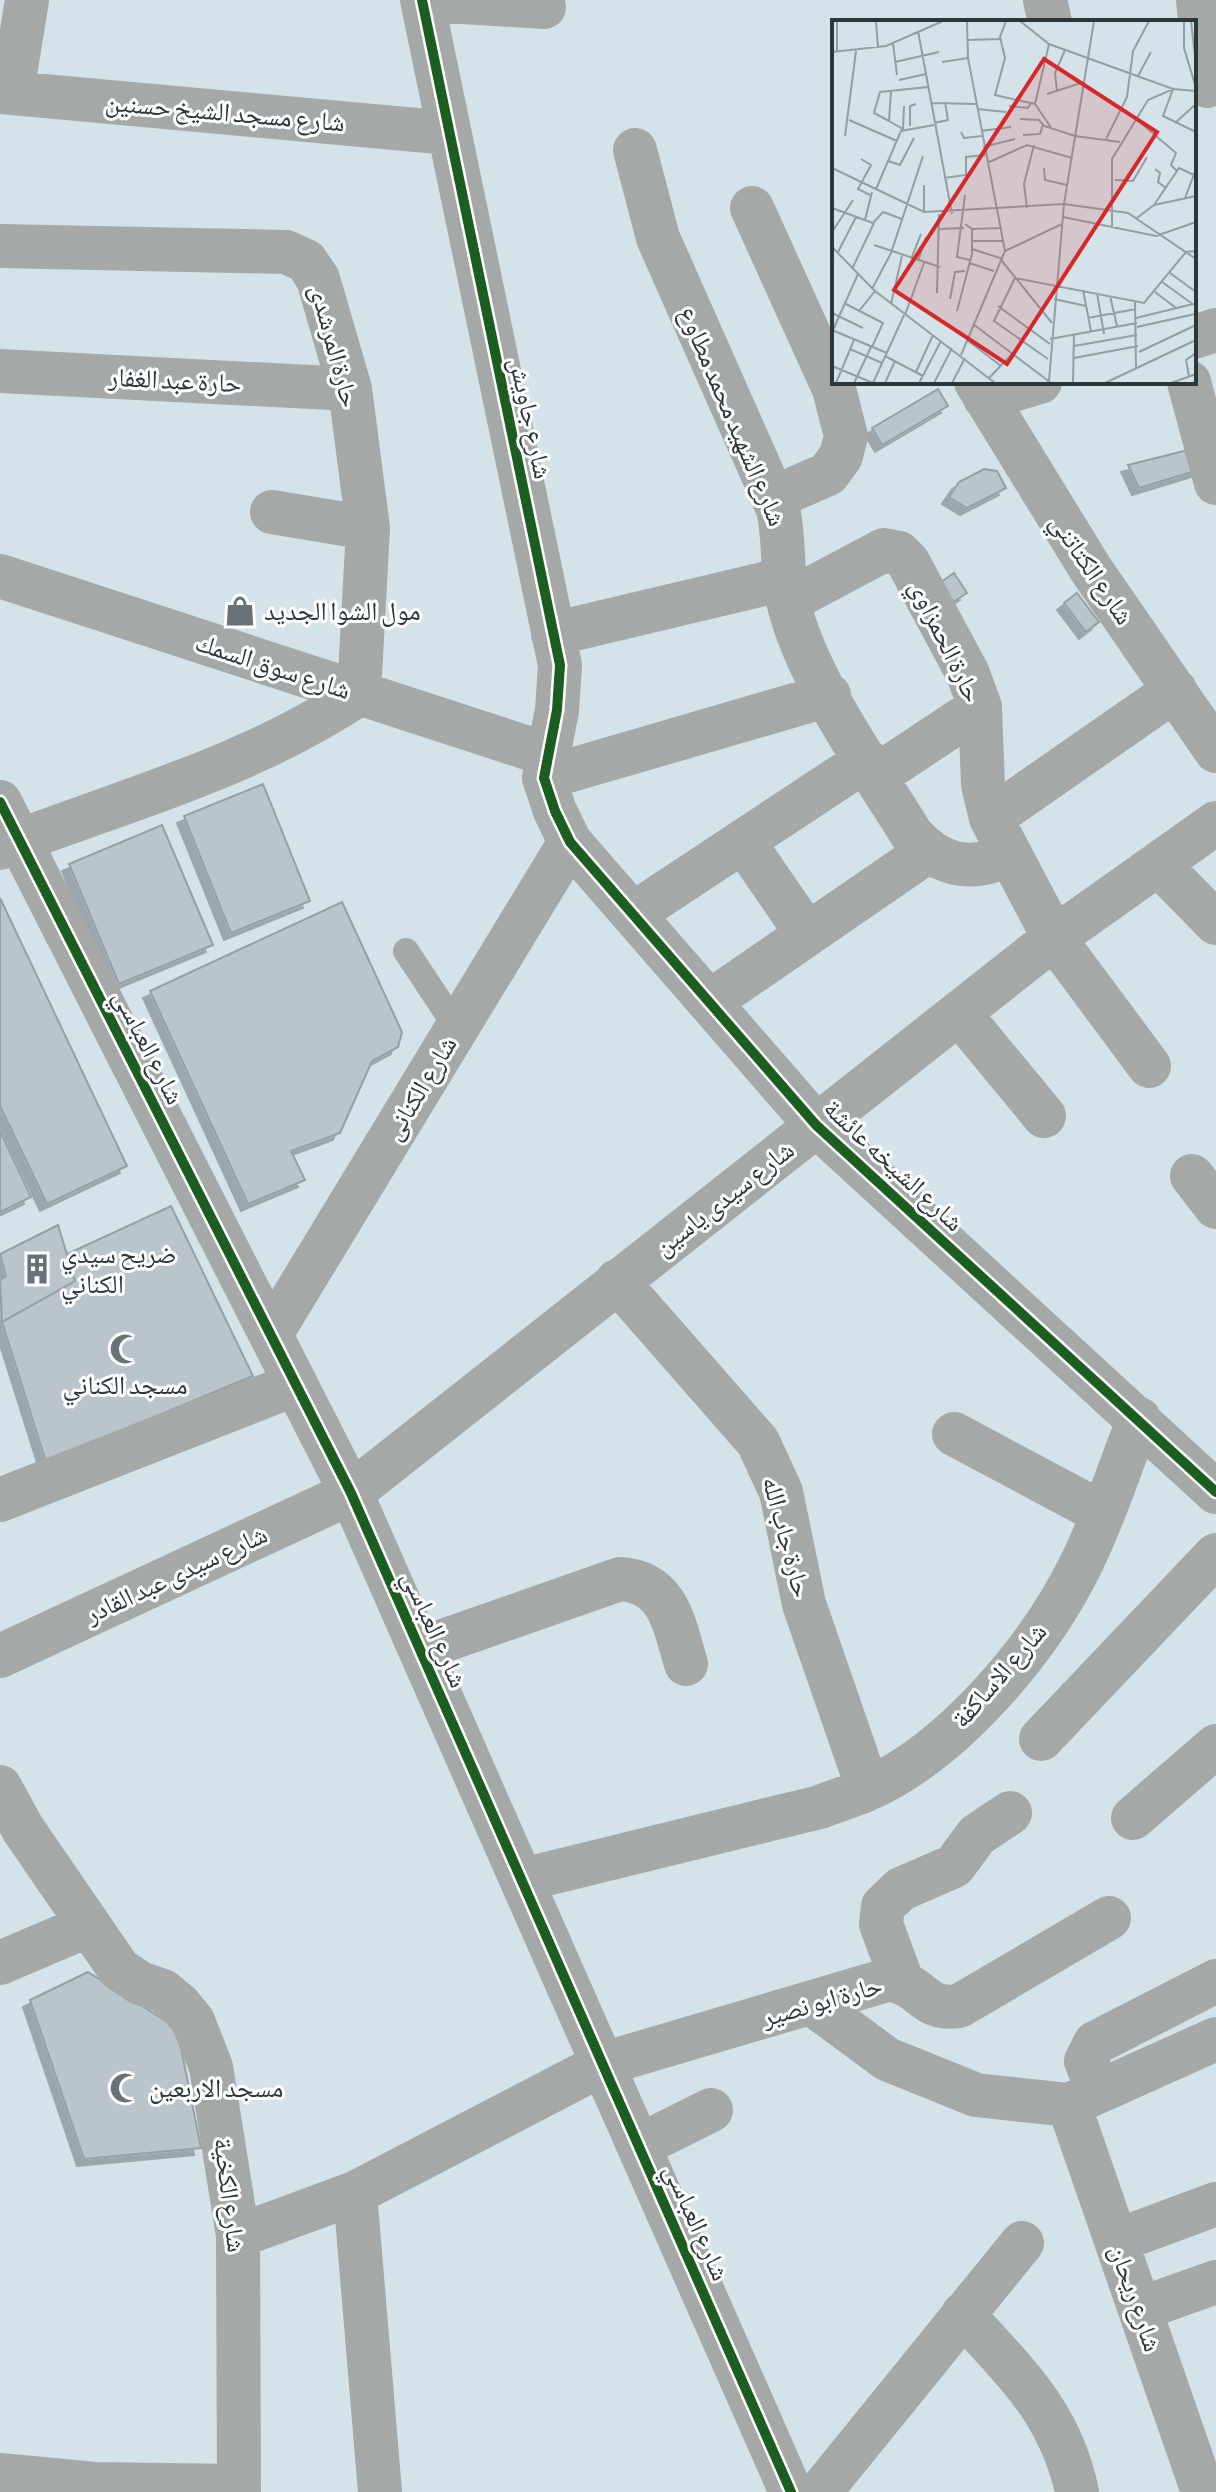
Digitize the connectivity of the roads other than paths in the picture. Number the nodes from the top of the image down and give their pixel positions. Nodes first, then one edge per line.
1 (27, 0) edge
2 (422, 0) edge
3 (430, 0) edge
4 (1045, 0) edge
5 (1198, 0) edge
6 (1206, 0) edge
7 (1216, 5) edge
8 (544, 7) dead end
9 (1050, 20) edge
10 (1207, 86) dead end
11 (6, 92) edge
12 (449, 133) junction
13 (635, 150) dead end
14 (752, 208) dead end
15 (0, 246) edge
16 (1216, 330) edge
17 (1196, 336) edge
18 (0, 371) edge
19 (1025, 384) edge
20 (1190, 384) edge
21 (350, 389) junction
22 (980, 390) edge
23 (1216, 483) edge
24 (773, 498) junction
25 (272, 512) dead end
26 (368, 528) junction
27 (0, 576) edge
28 (787, 590) junction
29 (553, 634) junction
30 (1175, 690) junction
31 (359, 694) junction
32 (829, 695) junction
33 (980, 707) junction
34 (1214, 742) edge
35 (545, 766) junction
36 (871, 768) junction
37 (0, 802) edge
38 (1216, 823) edge
39 (1001, 836) junction
40 (743, 841) junction
41 (570, 842) junction
42 (10, 844) edge
43 (927, 852) junction
44 (1159, 865) junction
45 (633, 914) junction
46 (1216, 923) edge
47 (807, 934) junction
48 (1054, 938) junction
49 (406, 951) dead end
50 (709, 1002) junction
51 (959, 1013) junction
52 (457, 1028) junction
53 (1149, 1066) dead end
54 (1044, 1116) dead end
55 (816, 1125) junction
56 (617, 1281) junction
57 (271, 1334) junction
58 (296, 1384) junction
59 (1139, 1419) junction
60 (954, 1434) dead end
61 (1210, 1476) edge
62 (351, 1493) junction
63 (0, 1500) edge
64 (1102, 1513) junction
65 (1216, 1555) edge
66 (420, 1649) junction
67 (0, 1656) edge
68 (686, 1664) dead end
69 (1041, 1739) dead end
70 (1216, 1746) edge
71 (0, 1787) edge
72 (868, 1789) junction
73 (1010, 1813) dead end
74 (1133, 1818) dead end
75 (522, 1880) junction
76 (1109, 1918) dead end
77 (89, 1925) junction
78 (0, 1963) edge
79 (902, 1981) junction
80 (1216, 1981) edge
81 (811, 2003) junction
82 (1216, 2039) edge
83 (603, 2064) junction
84 (1084, 2098) junction
85 (711, 2110) dead end
86 (639, 2146) junction
87 (355, 2193) junction
88 (1216, 2204) edge
89 (238, 2236) junction
90 (1116, 2241) junction
91 (1022, 2243) dead end
92 (1216, 2282) edge
93 (1140, 2309) junction
94 (963, 2314) junction
95 (0, 2475) edge
96 (239, 2489) edge
97 (380, 2492) edge
98 (791, 2492) edge
99 (820, 2492) edge
100 (1077, 2492) edge
101 (1203, 2492) edge

1 - 11 street
2 - 12 street, شارع جاويش
3 - 8 street
4 - 9 street
5 - 10 street
6 - 7 street
11 - 12 street, شارع مسجد الشيخ حسنين
12 - 29 street, شارع جاويش
13 - 24 street, شارع الشهيد محمد مطاوع
14 - 24 street
15 - 21 street, حارة المرشدى
16 - 17 street
18 - 21 street, حارة عبد الغفار
19 - 22 street
20 - 23 street
21 - 26 street, حارة المرشدى
22 - 30 street, شارع الكتاتني
24 - 28 street, شارع الشهيد محمد مطاوع
25 - 26 street
26 - 31 street, حارة المرشدى
27 - 31 street, شارع سوق السمك
28 - 29 street
28 - 32 street, شارع الشهيد محمد مطاوع
28 - 33 street, حارة الحمزاوي
29 - 35 street, شارع جاويش
30 - 34 street, شارع الكتاتني
30 - 39 street
31 - 35 street, شارع سوق السمك
31 - 42 street
32 - 35 street
32 - 36 street, شارع الشهيد محمد مطاوع
33 - 36 street
33 - 39 street, حارة الحمزاوي
35 - 41 street
36 - 40 street
36 - 43 street, شارع الشهيد محمد مطاوع
37 - 42 street, شارع العباسي
38 - 44 street, شارع سيدى ياسين
39 - 43 street
39 - 48 street, حارة الحمزاوي
40 - 45 street
40 - 47 street
41 - 45 street, شارع الشيخه عائشة
41 - 52 street, شارع الكنانى
42 - 57 street, شارع العباسي
43 - 47 street
44 - 46 street
44 - 48 street, شارع سيدى ياسين
45 - 50 street, شارع الشيخه عائشة
47 - 50 street
48 - 51 street, شارع سيدى ياسين
48 - 53 street, حارة الحمزاوي
49 - 52 lane
50 - 55 street, شارع الشيخه عائشة
51 - 54 street
51 - 55 street, شارع سيدى ياسين
52 - 57 street, شارع الكنانى
55 - 56 street, شارع سيدى ياسين
55 - 59 street, شارع الشيخه عائشة
56 - 62 street, شارع سيدى ياسين
56 - 72 street, حارة جاب الله
57 - 58 street, شارع العباسي
58 - 62 street, شارع العباسي
58 - 63 street
59 - 61 street, شارع الشيخه عائشة
59 - 64 street, شارع الاساكفة
60 - 64 street
62 - 66 street, شارع العباسي
62 - 67 street, شارع سيدى عبد القادر
64 - 72 street, شارع الاساكفة
65 - 69 street
66 - 68 street
66 - 75 street, شارع العباسي
70 - 74 street
71 - 77 street, شارع الكخية
72 - 75 street, شارع الاساكفة
73 - 79 street
75 - 83 street, شارع العباسي
76 - 79 street, حارة ابو نصير
77 - 78 street
77 - 89 street, شارع الكخية
79 - 81 street, حارة ابو نصير
80 - 84 street, شارع ريحان
81 - 83 street, حارة ابو نصير
81 - 84 street
82 - 84 street
83 - 86 street, شارع العباسي
83 - 87 street, حارة ابو نصير
84 - 90 street, شارع ريحان
85 - 86 street
86 - 98 street, شارع العباسي
87 - 89 street, حارة ابو نصير
87 - 97 street
88 - 90 street
89 - 96 street, شارع الكخية
90 - 93 street, شارع ريحان
91 - 94 street
92 - 93 street
93 - 101 street, شارع ريحان
94 - 99 street
94 - 100 street
95 - 96 street

